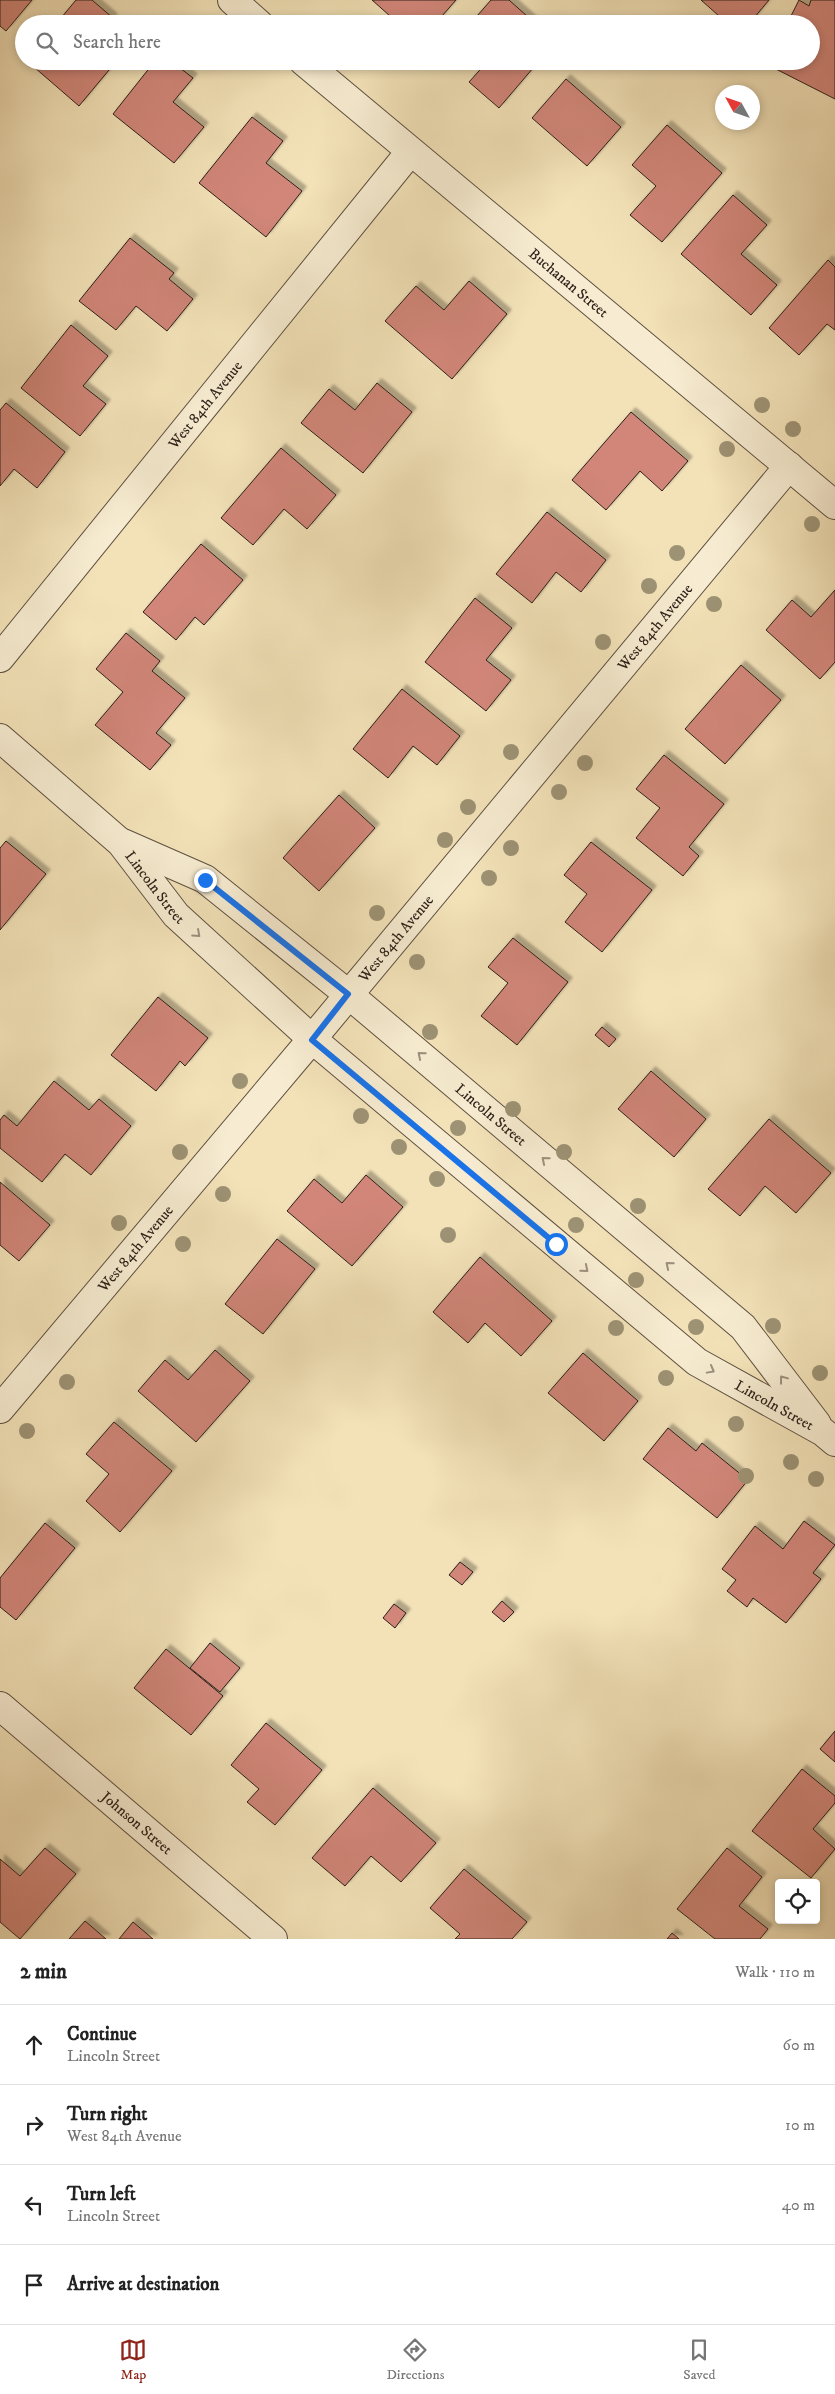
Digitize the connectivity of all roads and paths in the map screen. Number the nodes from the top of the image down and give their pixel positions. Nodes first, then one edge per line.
1 (232, 0) edge
2 (249, 15) edge
3 (314, 70) edge
4 (410, 152) junction
5 (789, 466) junction
6 (835, 505) edge
7 (0, 658) edge
8 (0, 738) edge
9 (121, 843) junction
10 (348, 994) junction
11 (312, 1040) junction
12 (0, 1409) edge
13 (829, 1437) edge
14 (0, 1706) edge
15 (273, 1939) edge

1 - 2 street
3 - 4 street, Buchanan Street
4 - 5 street, Buchanan Street
4 - 7 street, West 84th Avenue
5 - 6 street, Buchanan Street
5 - 10 street, West 84th Avenue
8 - 9 street, Lincoln Street
9 - 10 street, Lincoln Street
9 -> 11 street, Lincoln Street
10 - 11 street, West 84th Avenue
13 -> 10 street, Lincoln Street
11 - 12 street, West 84th Avenue
11 -> 13 street, Lincoln Street
14 - 15 street, Johnson Street

